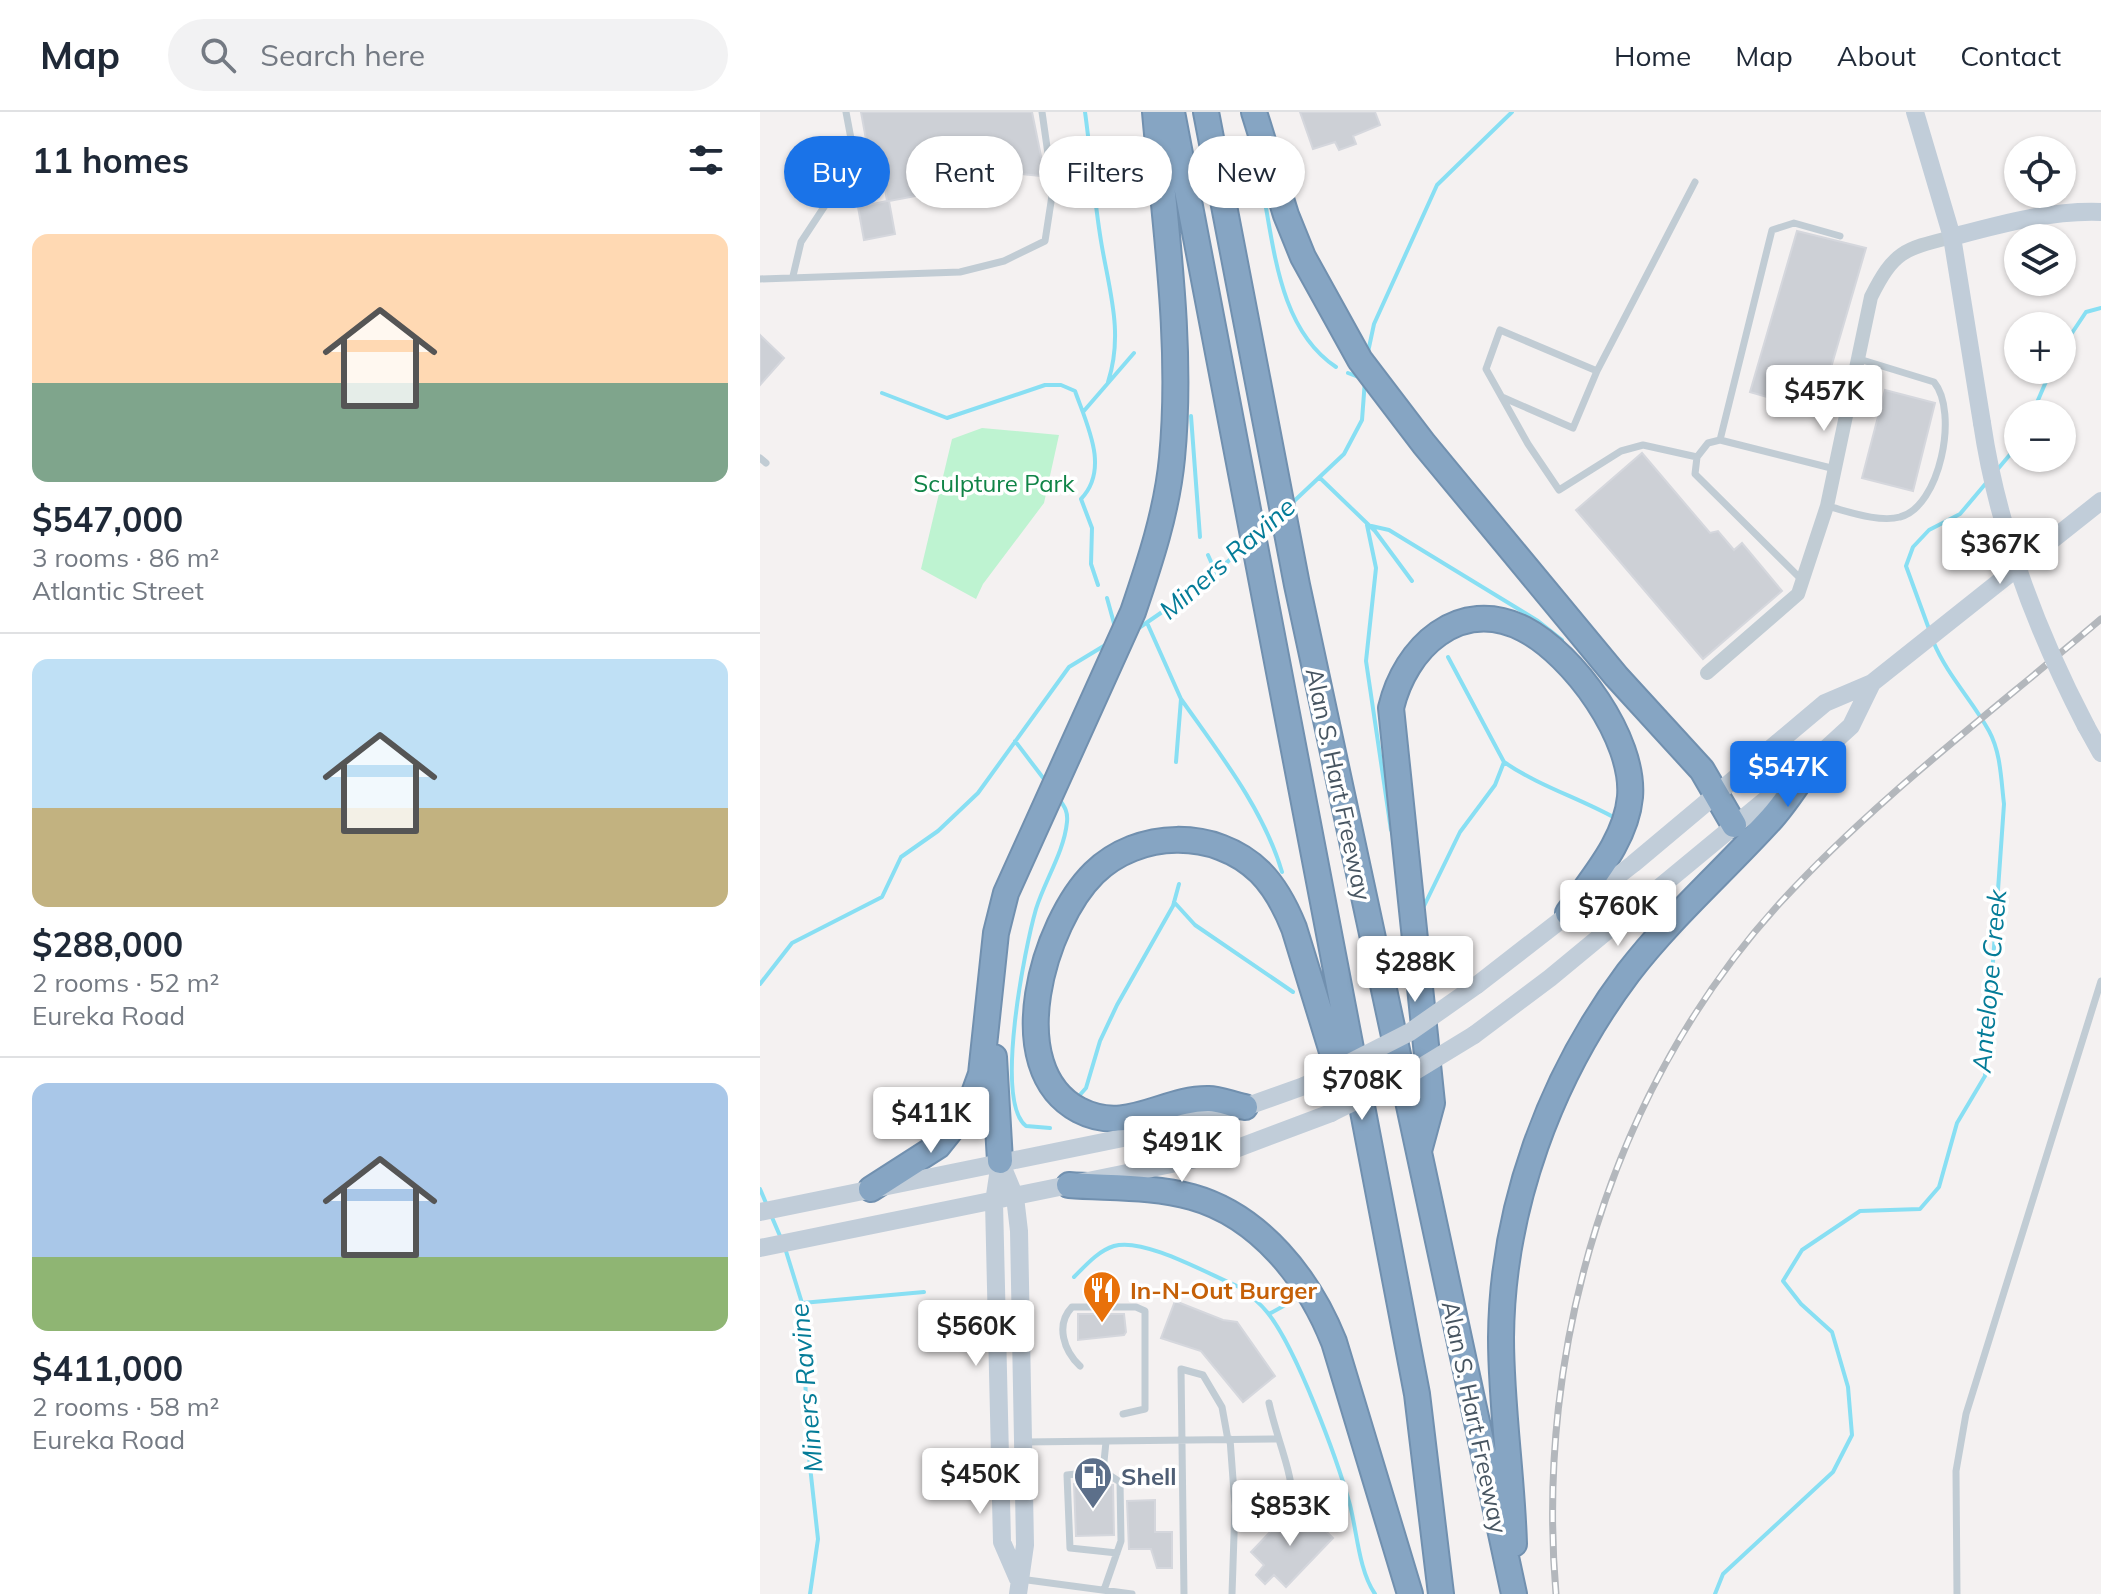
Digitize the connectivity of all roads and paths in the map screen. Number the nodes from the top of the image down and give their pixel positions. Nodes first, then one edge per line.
1 (846, 112) edge
2 (1042, 112) edge
3 (1155, 112) edge
4 (1172, 112) edge
5 (1206, 112) edge
6 (1254, 112) edge
7 (1915, 112) edge
8 (1695, 182) dead end
9 (2101, 212) edge
10 (1840, 236) dead end
11 (1952, 237) junction
12 (793, 276) junction
13 (760, 279) edge
14 (1859, 359) junction
15 (1597, 371) junction
16 (1502, 397) junction
17 (1720, 440) junction
18 (1697, 457) junction
19 (1835, 469) junction
20 (2101, 501) edge
21 (1827, 506) junction
22 (1803, 580) junction
23 (1707, 673) dead end
24 (1872, 683) junction
25 (2101, 753) edge
26 (1815, 759) junction
27 (1716, 793) junction
28 (1734, 825) junction
29 (1568, 913) junction
30 (2101, 981) edge
31 (990, 987) junction
32 (1245, 1107) junction
33 (1418, 1157) junction
34 (1000, 1161) junction
35 (1069, 1185) junction
36 (871, 1189) junction
37 (1015, 1197) junction
38 (994, 1202) junction
39 (1382, 1211) junction
40 (760, 1212) edge
41 (760, 1248) edge
42 (1080, 1366) dead end
43 (1269, 1403) dead end
44 (1123, 1414) dead end
45 (1276, 1439) junction
46 (1229, 1440) junction
47 (1183, 1441) junction
48 (1025, 1442) junction
49 (1106, 1442) junction
50 (1103, 1471) junction
51 (1235, 1506) junction
52 (1117, 1553) junction
53 (1018, 1586) edge
54 (1104, 1590) junction
55 (1132, 1594) edge
56 (1184, 1594) edge
57 (1232, 1594) edge
58 (1410, 1594) edge
59 (1441, 1594) edge
60 (1514, 1594) edge
61 (1957, 1594) edge

1 - 12 lane
2 - 12 lane
3 - 31 highway
4 - 39 highway, Alan S. Hart Freeway
5 - 33 highway, Alan S. Hart Freeway
6 - 27 highway
7 - 11 main road
8 - 15 lane
9 - 11 main road
10 - 17 lane
11 - 14 street
11 - 25 main road, bridge
12 - 13 lane
14 - 19 street
14 - 21 lane
15 - 16 lane
15 - 16 lane
16 - 18 lane
17 - 18 lane
17 - 19 lane
18 - 22 lane
19 - 21 street
20 - 24 main road
21 - 22 street
22 - 23 street
24 - 26 main road
24 - 27 main road
26 - 28 main road
26 - 60 highway
27 - 28 highway
27 - 29 main road
28 - 35 main road, bridge
29 - 32 main road, bridge
29 - 33 highway
30 - 61 lane
31 - 34 highway
31 - 36 highway
32 - 34 main road
32 - 39 highway
33 - 60 highway, Alan S. Hart Freeway
34 - 36 main road
34 - 37 main road
34 - 38 main road
35 - 37 main road
35 - 58 highway
36 - 40 main road
37 - 38 main road
37 - 48 main road
38 - 41 main road
38 - 53 main road
39 - 59 highway, Alan S. Hart Freeway
42 - 44 lane
43 - 45 lane
45 - 46 lane
45 - 51 lane
46 - 47 lane
46 - 47 lane
46 - 51 lane
47 - 49 lane
47 - 56 lane
48 - 49 lane
48 - 53 main road
49 - 50 lane
50 - 52 lane
50 - 52 lane
51 - 57 lane
52 - 54 lane
53 - 54 lane
54 - 55 lane

